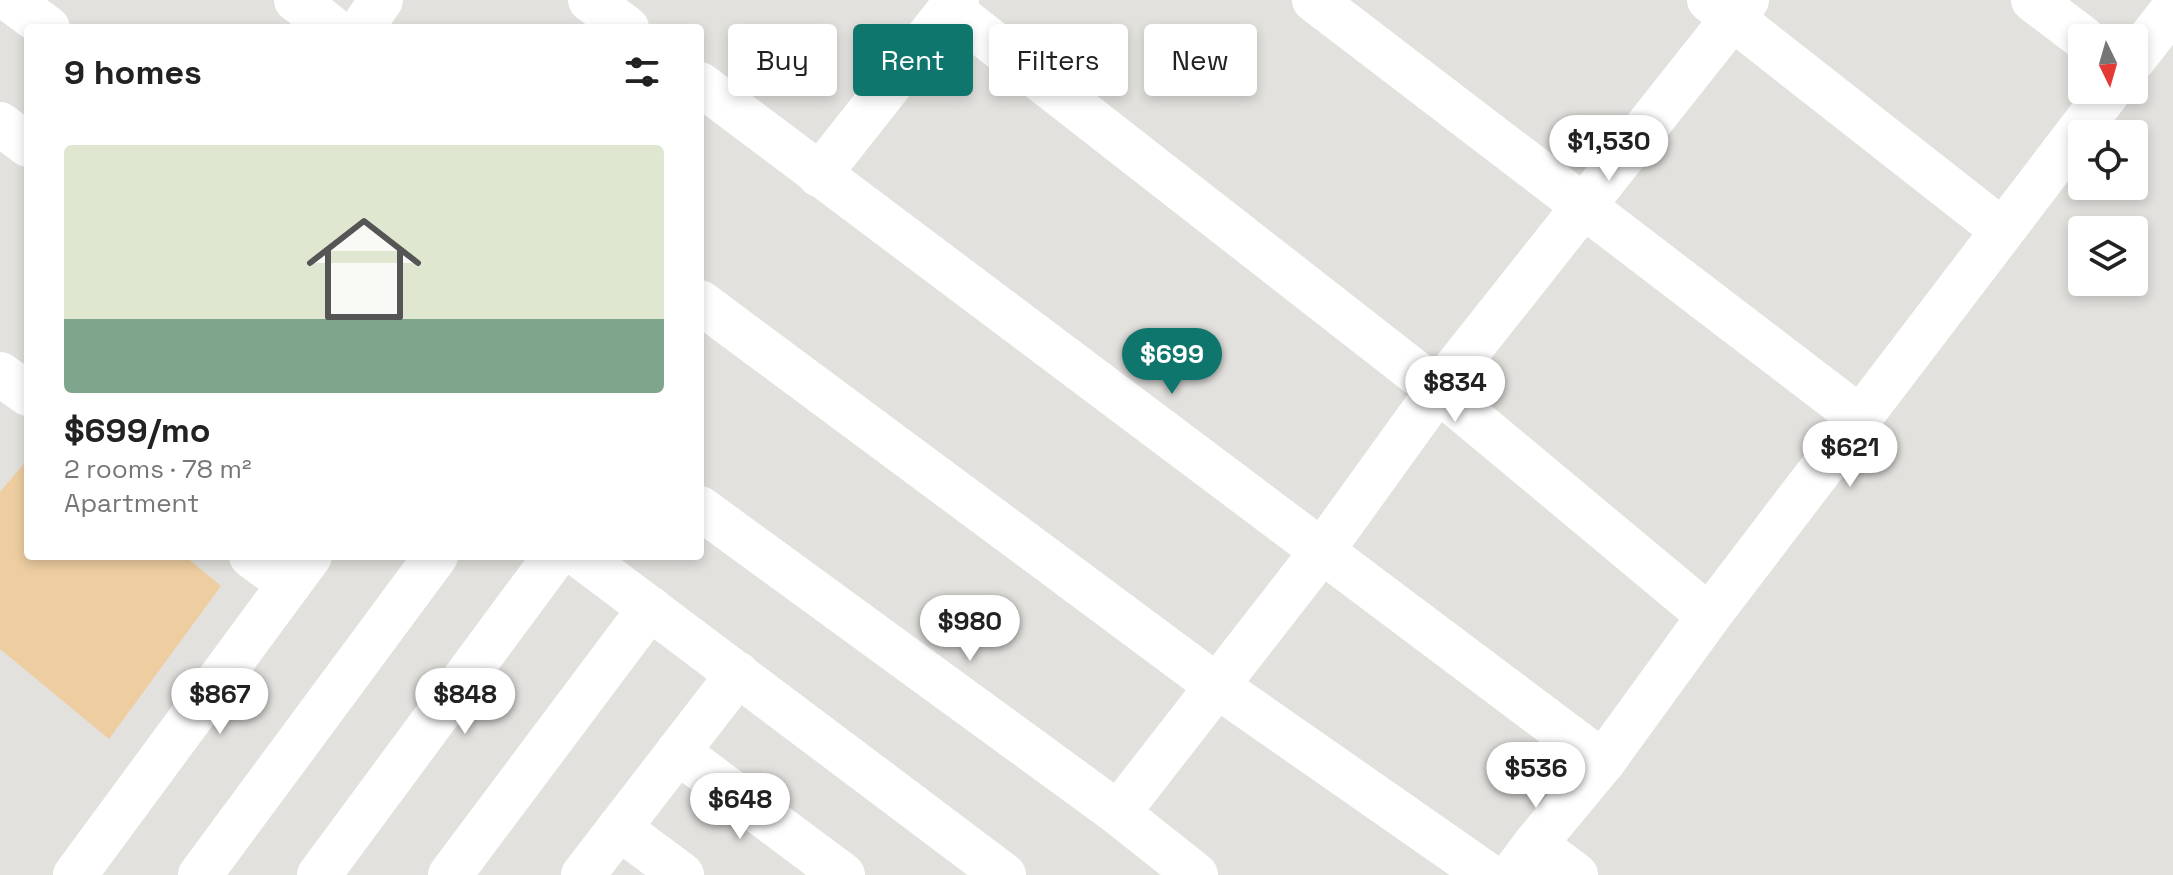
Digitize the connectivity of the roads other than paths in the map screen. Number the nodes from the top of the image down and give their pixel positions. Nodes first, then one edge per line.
1 (10, 0) edge
2 (296, 0) edge
3 (381, 0) edge
4 (590, 0) edge
5 (1314, 0) edge
6 (2033, 0) edge
7 (954, 4) edge
8 (1729, 6) edge
9 (2173, 9) edge
10 (43, 24) edge
11 (327, 24) edge
12 (365, 24) edge
13 (622, 24) edge
14 (2068, 27) edge
15 (2148, 41) edge
16 (704, 87) edge
17 (2099, 104) edge
18 (0, 124) edge
19 (24, 142) edge
20 (819, 175) junction
21 (1585, 207) junction
22 (2002, 230) junction
23 (704, 305) edge
24 (0, 374) edge
25 (1438, 390) junction
26 (24, 391) edge
27 (1862, 419) junction
28 (704, 511) edge
29 (1322, 551) junction
30 (265, 560) edge
31 (433, 560) edge
32 (552, 560) edge
33 (585, 560) edge
34 (300, 570) edge
35 (650, 608) junction
36 (1709, 616) junction
37 (738, 674) junction
38 (1217, 686) junction
39 (678, 752) junction
40 (1603, 762) junction
41 (1118, 813) junction
42 (619, 828) junction
43 (1523, 859) edge
44 (89, 870) edge
45 (200, 875) edge
46 (319, 875) edge
47 (450, 875) edge
48 (583, 875) edge
49 (682, 875) edge
50 (843, 875) edge
51 (1004, 875) edge
52 (1196, 875) edge
53 (1488, 875) edge
54 (1576, 875) edge

1 - 10 street
2 - 11 street
3 - 12 street
4 - 13 street
5 - 21 street
6 - 14 street
7 - 20 street
7 - 25 street
8 - 21 street
8 - 22 street
9 - 15 street
16 - 20 street
17 - 22 street
18 - 19 street
20 - 29 street
21 - 25 street
21 - 27 street
22 - 27 street
23 - 38 street
24 - 26 street
25 - 29 street
25 - 36 street
27 - 36 street
28 - 41 street
29 - 38 street
29 - 40 street
30 - 34 street
31 - 45 street
32 - 46 street
33 - 35 street
34 - 44 street
35 - 37 street
35 - 47 street
36 - 40 street
37 - 39 street
37 - 51 street
38 - 41 street
38 - 53 street
39 - 42 street
39 - 50 street
40 - 43 street
41 - 52 street
42 - 48 street
42 - 49 street
43 - 54 street

